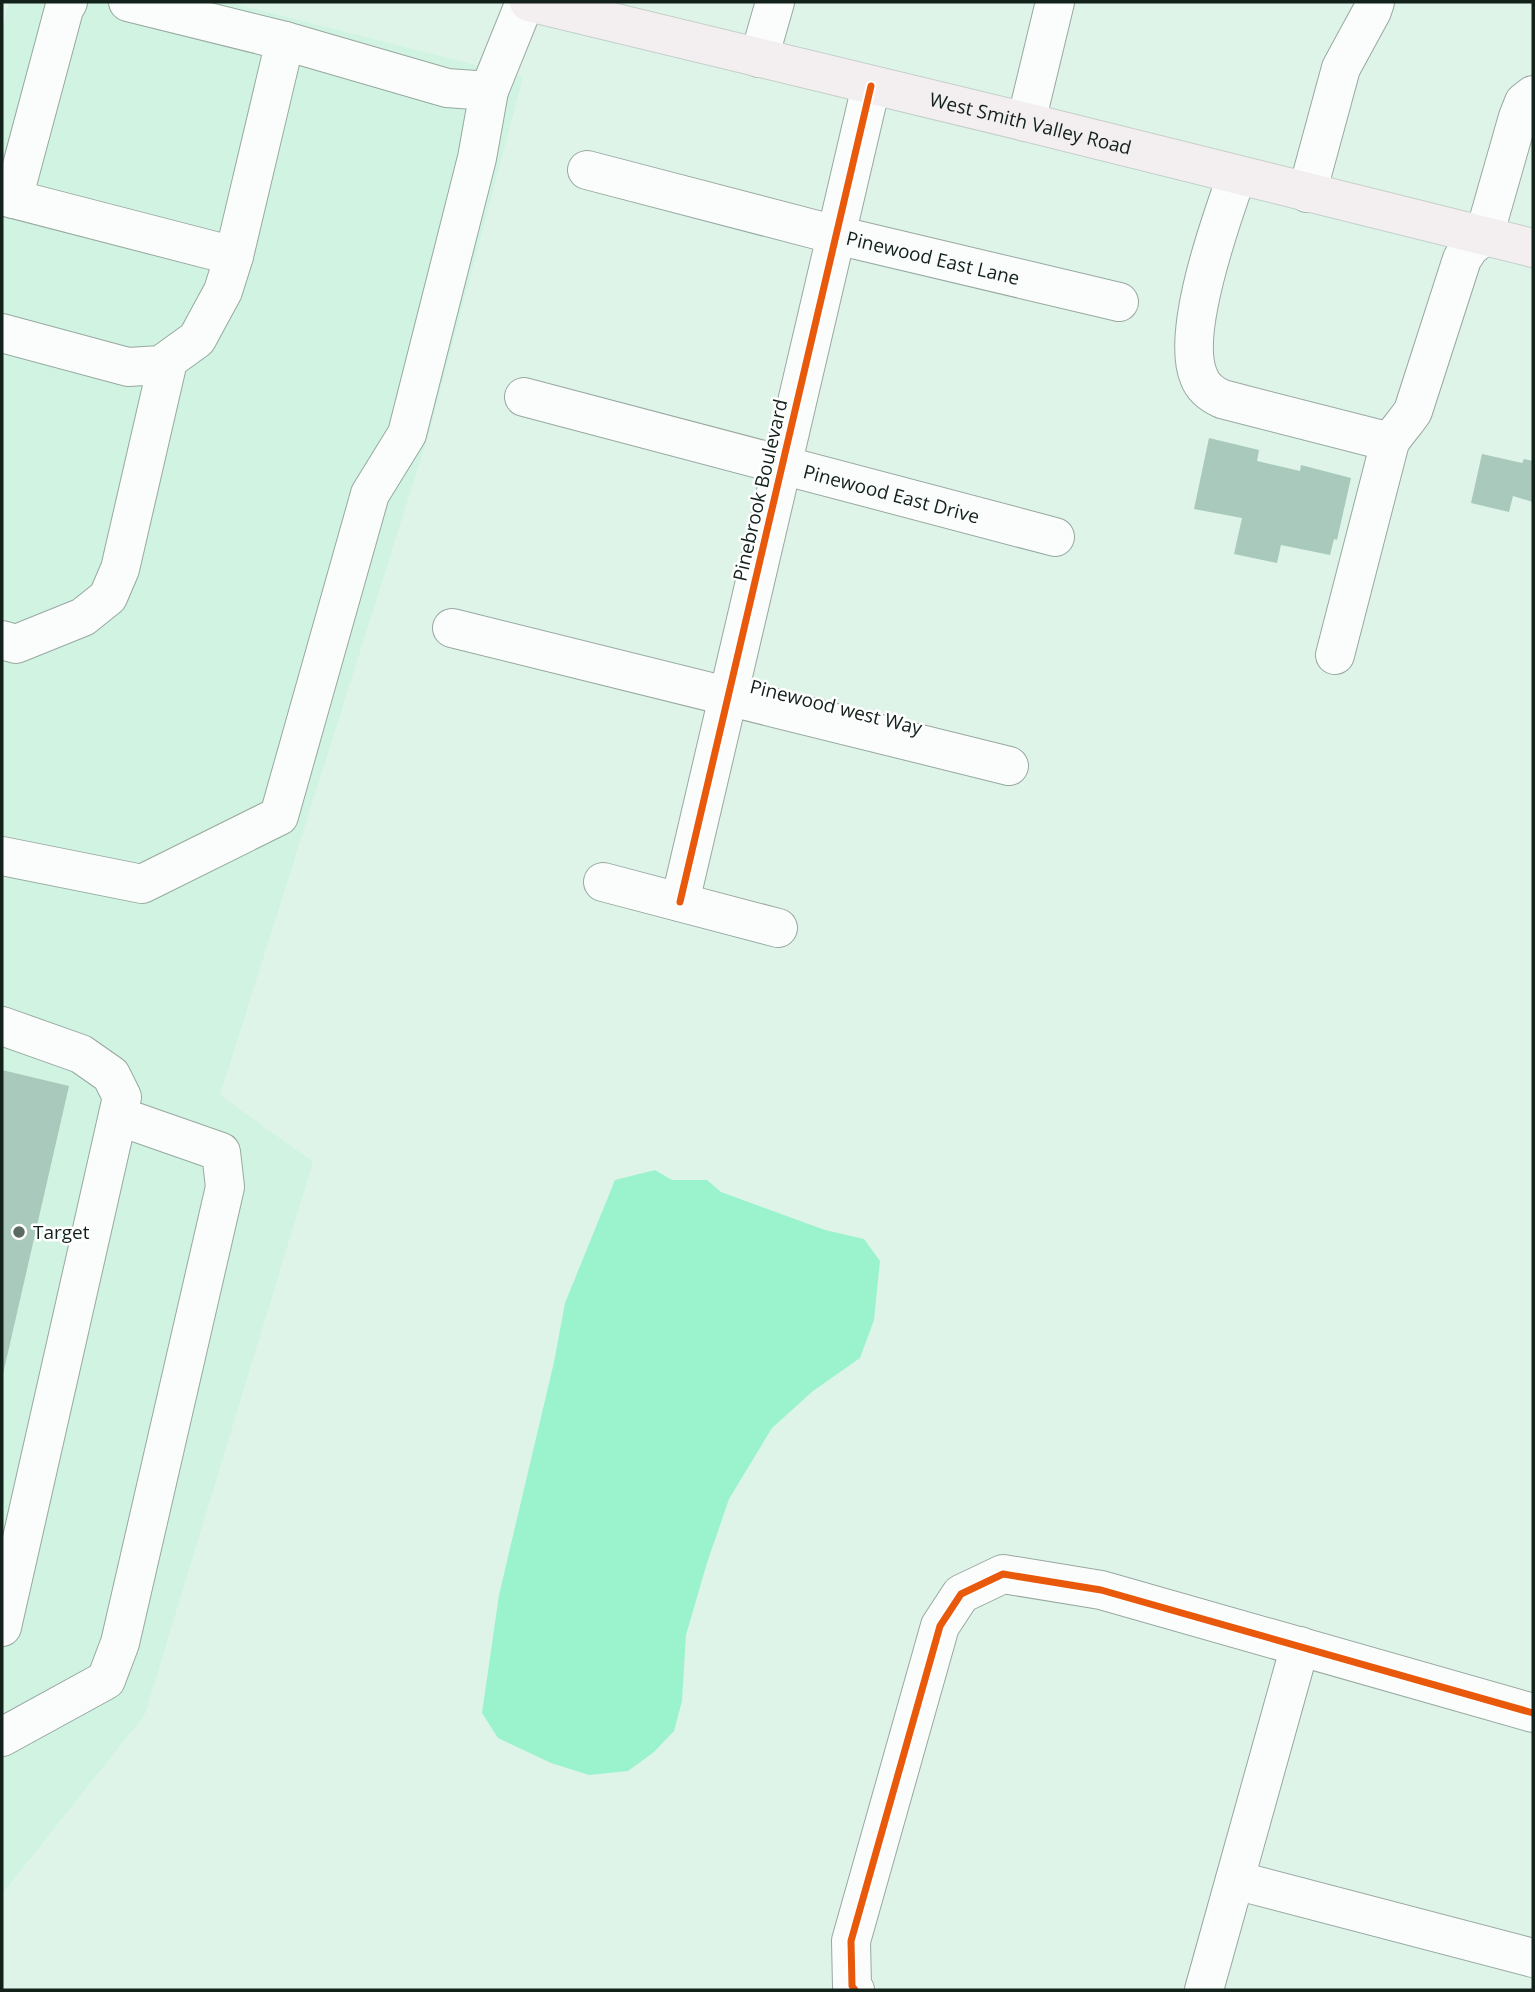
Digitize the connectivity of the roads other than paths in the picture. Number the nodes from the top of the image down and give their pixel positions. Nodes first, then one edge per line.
1 (68, 2) edge
2 (128, 2) edge
3 (527, 2) edge
4 (775, 2) edge
5 (1055, 2) edge
6 (1374, 2) edge
7 (285, 41) junction
8 (759, 58) junction
9 (871, 86) junction
10 (489, 91) junction
11 (1533, 96) edge
12 (1026, 122) junction
13 (587, 170) dead end
14 (1237, 175) junction
15 (1307, 193) junction
16 (8, 197) edge
17 (836, 235) junction
18 (1484, 236) junction
19 (1533, 248) edge
20 (234, 256) junction
21 (1119, 302) dead end
22 (2, 333) edge
23 (168, 361) junction
24 (524, 397) dead end
25 (1390, 442) junction
26 (782, 466) junction
27 (1055, 537) dead end
28 (452, 628) dead end
29 (2, 640) edge
30 (1335, 655) dead end
31 (728, 696) junction
32 (1009, 766) dead end
33 (2, 856) edge
34 (603, 883) dead end
35 (680, 902) junction
36 (778, 928) dead end
37 (2, 1026) edge
38 (118, 1116) junction
39 (2, 1627) edge
40 (1300, 1646) junction
41 (1533, 1713) edge
42 (2, 1737) edge
43 (1235, 1880) junction
44 (1533, 1958) edge
45 (855, 1990) edge
46 (1204, 1990) edge

1 - 16 street
2 - 7 street
3 - 8 main road, West Smith Valley Road
3 - 10 street
4 - 8 street
5 - 12 street
6 - 15 street
7 - 10 street
7 - 20 street
8 - 9 main road, West Smith Valley Road
9 - 12 main road, West Smith Valley Road
9 - 17 street, Pinebrook Boulevard
10 - 33 street
11 - 18 street
12 - 14 main road, West Smith Valley Road
13 - 17 street, Pinewood East Lane
14 - 15 main road, West Smith Valley Road
14 - 25 street
15 - 18 main road, West Smith Valley Road
16 - 20 street
17 - 21 street, Pinewood East Lane
17 - 26 street, Pinebrook Boulevard
18 - 19 main road, West Smith Valley Road
18 - 25 street
20 - 23 street
22 - 23 street
23 - 29 street
24 - 26 street, Pinewood East Drive
25 - 30 street
26 - 27 street, Pinewood East Drive
26 - 31 street, Pinebrook Boulevard
28 - 31 street, Pinewood west Way
31 - 32 street, Pinewood west Way
31 - 35 street, Pinebrook Boulevard
34 - 35 street
35 - 36 street
37 - 38 street
38 - 39 street
38 - 42 street
40 - 41 street
40 - 43 street
40 - 45 street
43 - 44 street
43 - 46 street

